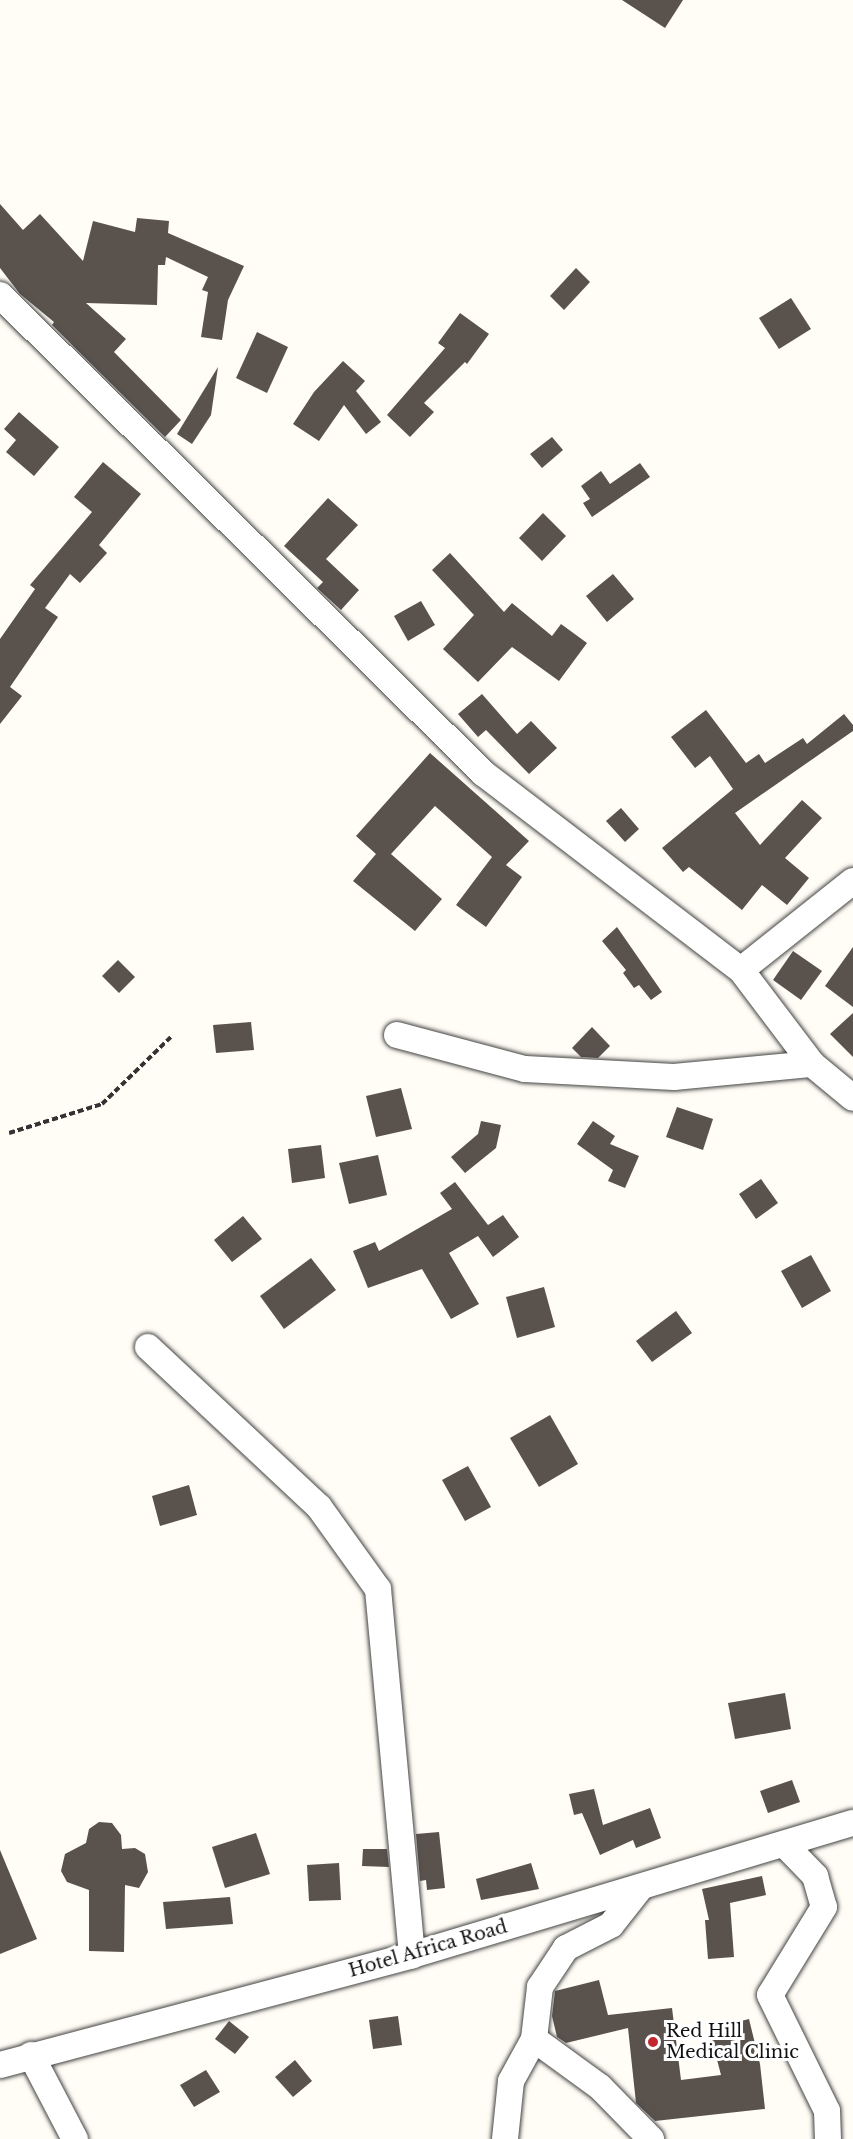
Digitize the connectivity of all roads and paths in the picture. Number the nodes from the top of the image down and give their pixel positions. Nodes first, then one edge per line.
1 (0, 295) edge
2 (853, 881) edge
3 (741, 970) junction
4 (397, 1035) dead end
5 (172, 1036) dead end
6 (812, 1064) junction
7 (853, 1098) edge
8 (9, 1133) dead end
9 (148, 1347) dead end
10 (853, 1823) edge
11 (784, 1844) junction
12 (641, 1887) junction
13 (412, 1955) junction
14 (534, 2039) junction
15 (31, 2055) junction
16 (0, 2065) edge
17 (75, 2139) edge
18 (505, 2139) edge
19 (651, 2139) edge
20 (828, 2139) edge

1 - 3 street
2 - 3 street
3 - 6 street
4 - 6 street
5 - 8 path
6 - 7 street
9 - 13 street
10 - 11 street, Hotel Africa Road
11 - 12 street, Hotel Africa Road
11 - 20 street
12 - 13 street, Hotel Africa Road
12 - 14 street
13 - 15 street, Hotel Africa Road
14 - 18 street
14 - 19 street
15 - 16 street, Hotel Africa Road
15 - 17 street

